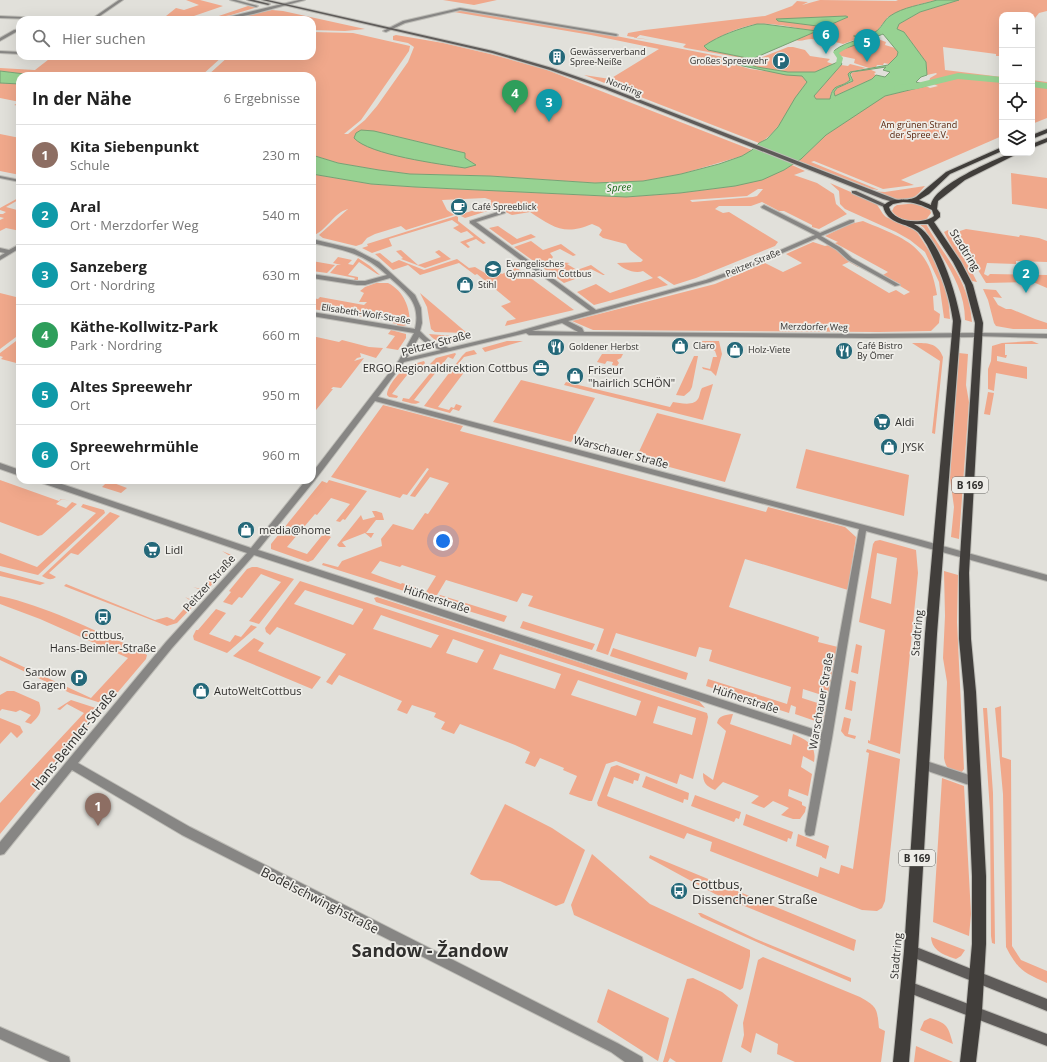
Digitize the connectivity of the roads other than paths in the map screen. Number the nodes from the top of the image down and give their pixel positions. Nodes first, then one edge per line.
1 (121, 0) edge
2 (232, 0) edge
3 (249, 0) edge
4 (264, 0) edge
5 (303, 0) edge
6 (286, 5) junction
7 (256, 6) dead end
8 (279, 7) junction
9 (98, 16) edge
10 (237, 16) edge
11 (0, 17) edge
12 (16, 18) edge
13 (390, 28) junction
14 (16, 31) edge
15 (385, 31) junction
16 (616, 35) dead end
17 (433, 38) junction
18 (0, 40) edge
19 (0, 52) edge
20 (16, 53) edge
21 (1047, 131) edge
22 (1035, 136) edge
23 (1047, 140) edge
24 (1035, 145) edge
25 (999, 150) edge
26 (1009, 156) edge
27 (803, 167) junction
28 (0, 177) edge
29 (16, 180) edge
30 (897, 201) junction
31 (914, 201) junction
32 (886, 206) junction
33 (764, 207) dead end
34 (934, 209) junction
35 (503, 212) dead end
36 (852, 220) dead end
37 (906, 222) junction
38 (930, 222) junction
39 (818, 236) junction
40 (316, 242) edge
41 (16, 248) edge
42 (0, 250) edge
43 (10, 252) junction
44 (0, 258) edge
45 (390, 276) junction
46 (316, 277) edge
47 (897, 285) dead end
48 (595, 312) junction
49 (316, 315) edge
50 (563, 321) junction
51 (418, 332) junction
52 (518, 333) junction
53 (582, 333) junction
54 (956, 335) junction
55 (978, 335) junction
56 (1047, 336) edge
57 (452, 349) junction
58 (402, 361) junction
59 (373, 398) junction
60 (0, 466) edge
61 (16, 472) edge
62 (316, 472) edge
63 (54, 484) edge
64 (307, 484) edge
65 (863, 528) junction
66 (938, 548) junction
67 (252, 552) junction
68 (966, 556) junction
69 (1047, 578) edge
70 (170, 645) joint
71 (827, 738) junction
72 (71, 764) junction
73 (923, 765) junction
74 (975, 782) junction
75 (810, 831) dead end
76 (0, 850) edge
77 (912, 951) junction
78 (977, 976) junction
79 (908, 987) junction
80 (1047, 1005) edge
81 (974, 1011) junction
82 (0, 1033) edge
83 (1047, 1040) edge
84 (64, 1062) edge
85 (637, 1062) edge
86 (901, 1062) edge
87 (968, 1062) edge

1 - 9 street
2 - 7 street
3 - 8 main road, Nordring
4 - 6 main road, Nordring
5 - 6 street
6 - 8 street
6 - 13 main road, Nordring
8 - 10 street
8 - 15 main road, Nordring
11 - 12 street
13 - 15 street
13 - 16 street
13 - 17 main road, Nordring
14 - 18 street
15 - 17 main road, Nordring
17 - 27 main road, Nordring
19 - 20 street
21 - 22 main road
23 - 24 main road
25 - 31 main road
26 - 34 main road
27 - 30 main road, Nordring
27 - 32 main road, Nordring
28 - 29 street
30 - 31 main road
30 - 32 main road
31 - 34 main road
32 - 37 main road, Stadtring / B 169
33 - 39 street
34 - 38 main road
35 - 48 street
36 - 39 street, Peitzer Straße
37 - 38 main road, Stadtring / B 169
37 - 54 main road, Stadtring / B 169
38 - 55 main road, Stadtring / B 169
39 - 47 street
39 - 48 street, Peitzer Straße
40 - 45 street, Elisabeth-Wolf-Straße
41 - 43 street
42 - 43 street
43 - 44 street
45 - 46 street
45 - 51 street, Elisabeth-Wolf-Straße
48 - 50 street, Peitzer Straße
49 - 51 street, Elisabeth-Wolf-Straße
50 - 52 street, Peitzer Straße
50 - 53 street
51 - 57 street, Elisabeth-Wolf-Straße
51 - 58 street, Elisabeth-Wolf-Straße
52 - 53 street, Merzdorfer Weg
52 - 57 street, Peitzer Straße
53 - 54 street, Merzdorfer Weg
54 - 55 street, Merzdorfer Weg
54 - 66 main road, Stadtring / B 169
55 - 56 street, Merzdorfer Weg
55 - 68 main road, Stadtring / B 169
57 - 58 street, Peitzer Straße
58 - 59 street, Peitzer Straße
59 - 62 street, Peitzer Straße
59 - 65 street, Warschauer Straße
60 - 61 street
63 - 67 street, Hüfnerstraße
64 - 67 street, Peitzer Straße
65 - 66 street, Warschauer Straße
65 - 71 street, Warschauer Straße
66 - 68 street, Warschauer Straße
66 - 73 main road, Stadtring / B 169
67 - 70 street, Peitzer Straße
67 - 71 street, Hüfnerstraße
68 - 69 street, Warschauer Straße
68 - 74 main road, Stadtring / B 169
70 - 72 street, Hans-Beimler-Straße
71 - 75 street, Warschauer Straße
72 - 76 street, Hans-Beimler-Straße
72 - 85 street, Bodelschwinghstraße
73 - 74 street
73 - 77 main road, Stadtring / B 169
74 - 78 main road, Stadtring / B 169
77 - 78 main road
77 - 79 main road, Stadtring / B 169
78 - 80 main road
78 - 81 main road, Stadtring / B 169
79 - 81 main road
79 - 86 main road, Stadtring / B 169
81 - 83 main road
81 - 87 main road, Stadtring / B 169
82 - 84 street

